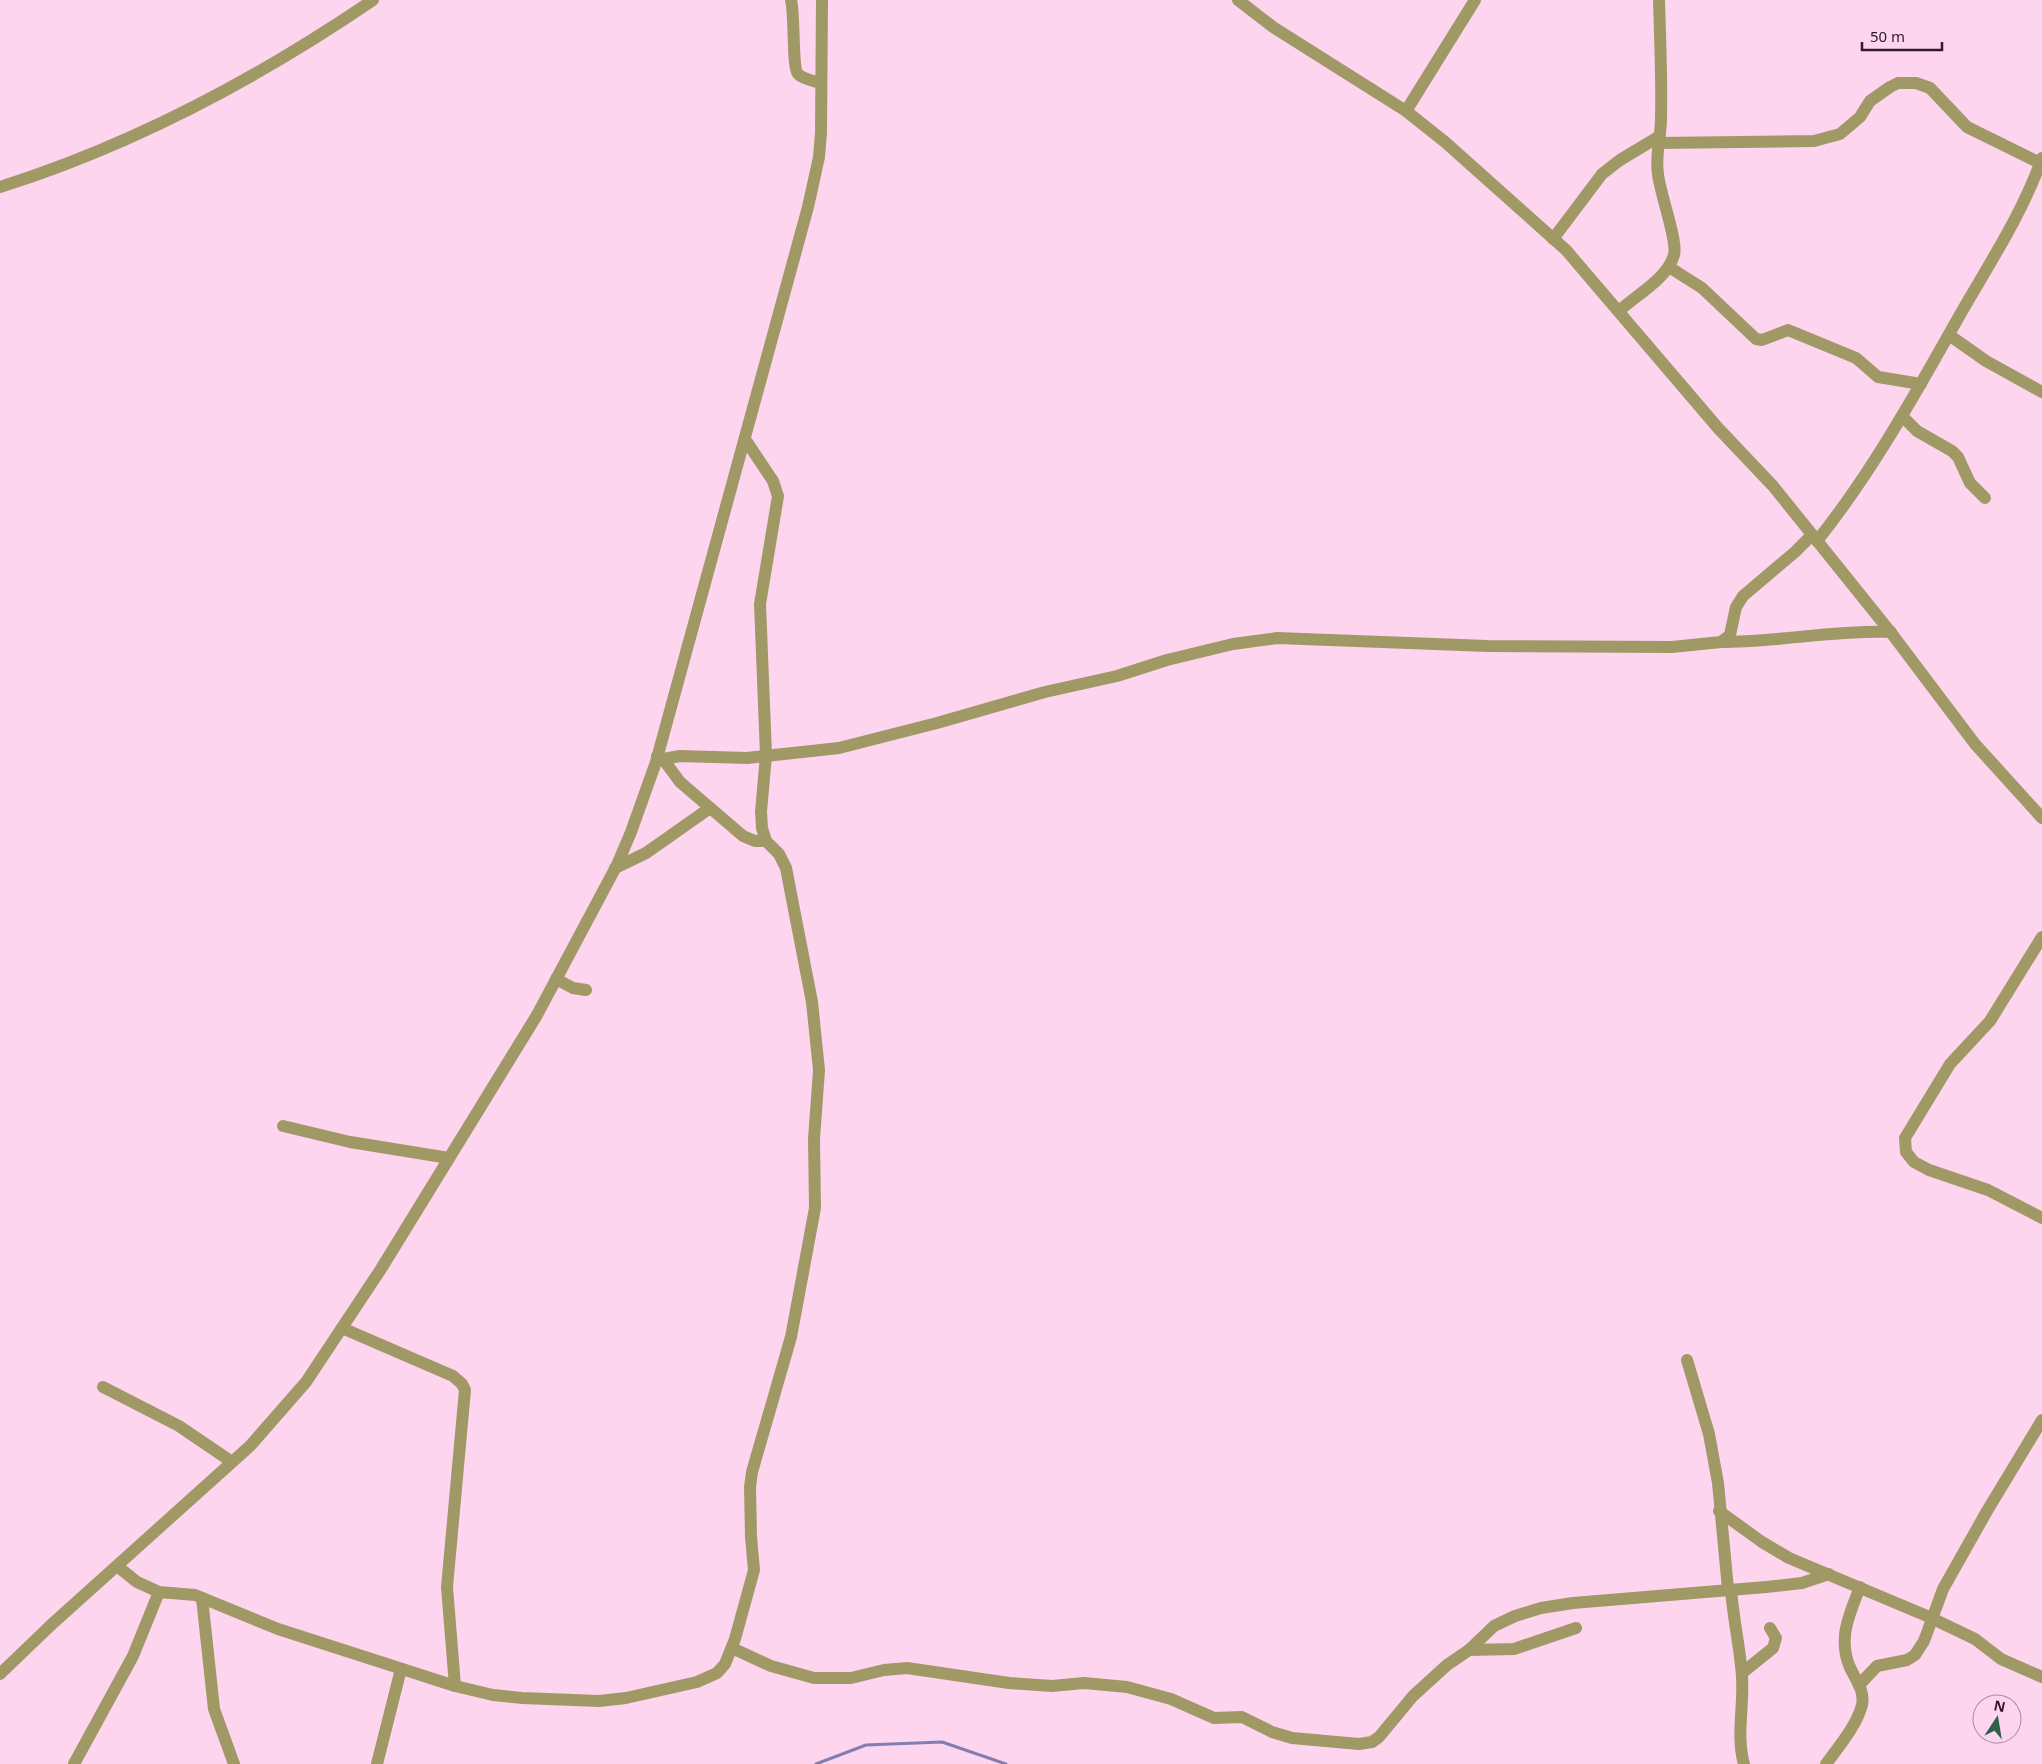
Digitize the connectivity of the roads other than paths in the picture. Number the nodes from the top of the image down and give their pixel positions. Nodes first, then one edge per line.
1 (372, 0) edge
2 (790, 0) edge
3 (822, 0) edge
4 (1238, 0) edge
5 (1475, 0) edge
6 (1659, 0) edge
7 (820, 83) junction
8 (1406, 111) junction
9 (1660, 139) junction
10 (2041, 160) edge
11 (0, 187) edge
12 (1554, 238) junction
13 (1669, 267) junction
14 (1619, 311) junction
15 (1949, 335) junction
16 (1921, 384) junction
17 (2042, 392) edge
18 (1902, 416) junction
19 (745, 439) junction
20 (1985, 498) dead end
21 (1814, 538) junction
22 (1890, 632) junction
23 (1721, 642) junction
24 (766, 755) junction
25 (660, 757) junction
26 (710, 808) junction
27 (2042, 818) edge
28 (766, 840) junction
29 (616, 868) junction
30 (2042, 937) edge
31 (556, 979) junction
32 (586, 990) dead end
33 (283, 1126) dead end
34 (449, 1158) junction
35 (2042, 1218) edge
36 (342, 1328) junction
37 (1687, 1360) dead end
38 (103, 1387) dead end
39 (2042, 1420) edge
40 (232, 1462) junction
41 (1719, 1511) junction
42 (117, 1566) junction
43 (1829, 1574) junction
44 (1860, 1586) junction
45 (1729, 1589) junction
46 (158, 1592) junction
47 (202, 1598) junction
48 (1931, 1618) junction
49 (1576, 1628) dead end
50 (1770, 1628) dead end
51 (732, 1648) junction
52 (1470, 1650) junction
53 (401, 1669) junction
54 (1742, 1673) junction
55 (0, 1674) edge
56 (2042, 1677) edge
57 (1859, 1684) junction
58 (455, 1686) junction
59 (74, 1764) edge
60 (234, 1764) edge
61 (377, 1764) edge
62 (1744, 1764) edge
63 (1826, 1764) edge

1 - 11 street
2 - 7 street
3 - 7 street
4 - 8 street
5 - 8 street
6 - 9 street
7 - 19 street
8 - 12 street
9 - 10 street
9 - 12 street
9 - 13 street
10 - 15 street
12 - 14 street
13 - 14 street
13 - 16 street
14 - 21 street
15 - 16 street
15 - 17 street
16 - 18 street
18 - 20 street
18 - 21 street
19 - 24 street
19 - 25 street
21 - 22 street
21 - 23 street
22 - 23 street
22 - 27 street
23 - 24 street
24 - 25 street
24 - 28 street
25 - 26 street
25 - 29 street
26 - 28 street
26 - 29 street
28 - 51 street
29 - 31 street
30 - 35 street
31 - 32 street
31 - 34 street
33 - 34 street
34 - 36 street
36 - 40 street
36 - 58 street
37 - 41 street
38 - 40 street
39 - 48 street
40 - 42 street
41 - 43 street
41 - 45 street
42 - 46 street
42 - 55 street
43 - 44 street
43 - 45 street
44 - 48 street
44 - 57 street
45 - 52 street
45 - 54 street
46 - 47 street
46 - 59 street
47 - 53 street
47 - 60 street
48 - 56 street
48 - 57 street
49 - 52 street
50 - 54 street
51 - 52 street
51 - 58 street
53 - 58 street
53 - 61 street
54 - 62 street
57 - 63 street

